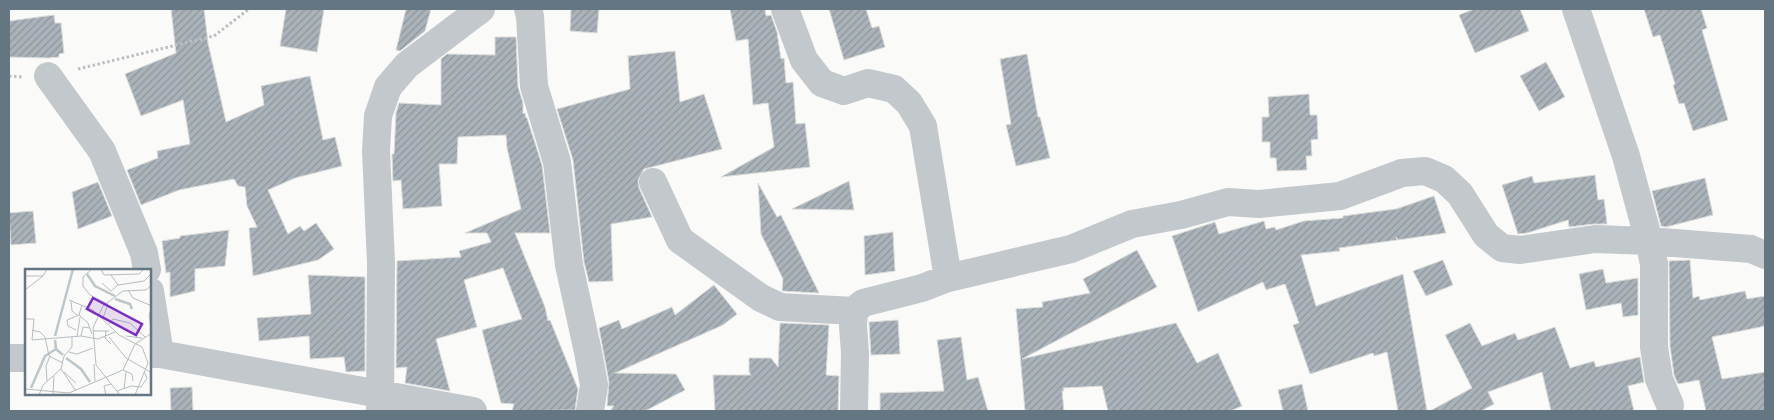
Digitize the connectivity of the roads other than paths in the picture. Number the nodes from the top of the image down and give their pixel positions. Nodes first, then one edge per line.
1 (481, 9) edge
2 (528, 9) edge
3 (785, 9) edge
4 (1576, 9) edge
5 (48, 76) road end
6 (653, 182) dead end
7 (1649, 241) junction
8 (1765, 255) edge
9 (147, 269) edge
10 (948, 278) junction
11 (151, 304) edge
12 (854, 311) junction
13 (155, 354) edge
14 (9, 358) edge
15 (25, 358) edge
16 (380, 402) edge
17 (1670, 405) dead end
18 (473, 411) edge
19 (590, 411) edge
20 (854, 411) edge

1 - 16 street
2 - 19 street
3 - 10 street
4 - 7 street
5 - 9 street
6 - 12 street
7 - 8 street
7 - 10 street
7 - 17 street
10 - 12 street
11 - 13 street
12 - 20 street
13 - 16 street
14 - 15 street
16 - 18 street

